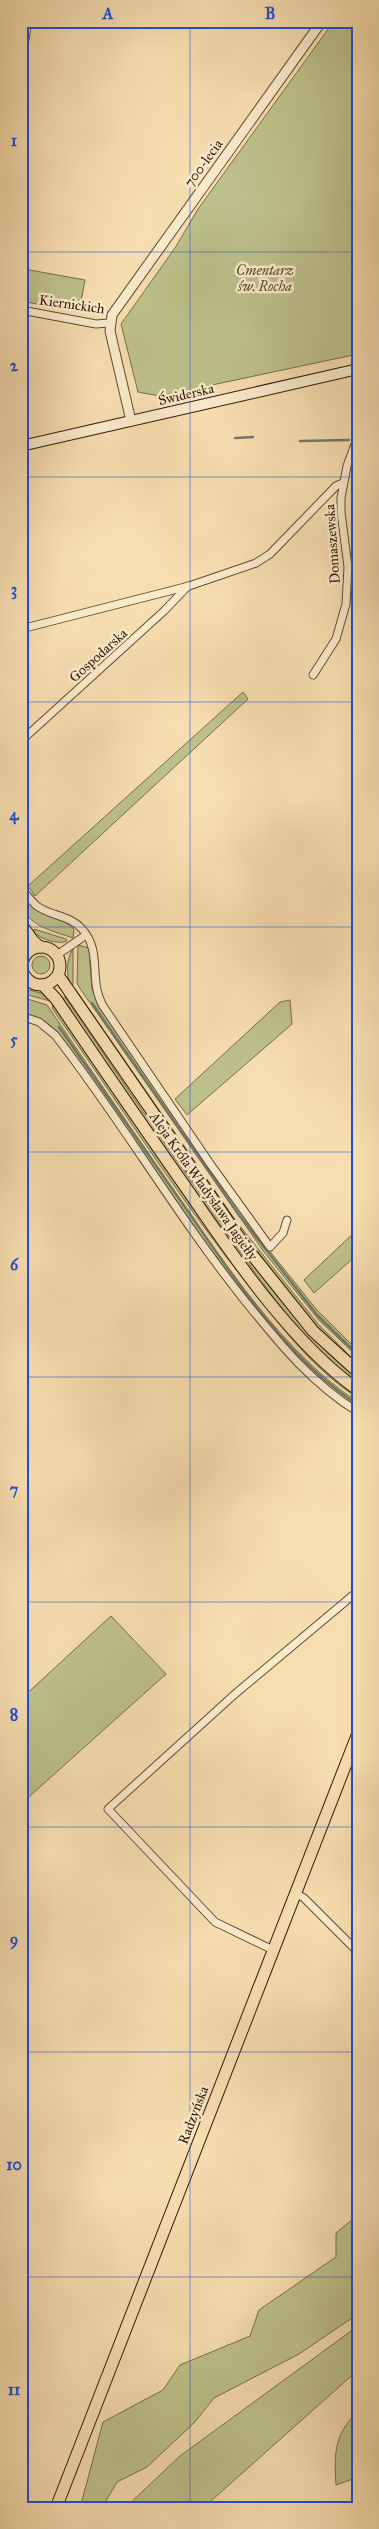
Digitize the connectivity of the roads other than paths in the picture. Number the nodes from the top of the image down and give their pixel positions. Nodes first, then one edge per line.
1 (28, 21) edge
2 (307, 21) edge
3 (322, 22) edge
4 (21, 64) edge
5 (21, 310) edge
6 (109, 323) junction
7 (358, 369) edge
8 (131, 421) junction
9 (358, 436) edge
10 (21, 446) edge
11 (343, 483) junction
12 (189, 586) junction
13 (21, 629) edge
14 (313, 675) dead end
15 (21, 741) edge
16 (21, 888) edge
17 (21, 924) edge
18 (86, 935) junction
19 (40, 947) junction
20 (23, 954) edge
21 (57, 955) junction
22 (58, 974) junction
23 (23, 978) edge
24 (43, 984) junction
25 (21, 1016) edge
26 (286, 1220) dead end
27 (358, 1372) edge
28 (358, 1390) edge
29 (358, 1412) edge
30 (358, 1591) edge
31 (358, 1733) edge
32 (295, 1893) junction
33 (274, 1950) junction
34 (358, 1952) edge
35 (56, 2508) edge

1 - 4 street
2 - 3 street
3 - 6 street, 700-lecia
5 - 6 street, Kiernickich
6 - 8 street, Kiernickich
7 - 8 main road, Świderska
8 - 10 main road, Świderska
9 - 11 street, Domaszewska
11 - 12 street, Gospodarska
11 - 14 street, Domaszewska
12 - 13 street, Gospodarska
12 - 15 street, Gospodarska
16 - 18 street
17 - 19 main road
18 - 21 street
18 - 26 street
19 - 20 main road
19 - 21 main road
20 - 23 main road
21 - 22 main road
22 - 24 main road
22 - 27 main road, Aleja Króla Władysława Jagiełły
23 - 24 main road
24 - 28 main road, Aleja Króla Władysława Jagiełły
25 - 29 street
30 - 33 street
31 - 32 main road, Radzyńska
32 - 33 main road, Radzyńska
32 - 34 street
33 - 35 main road, Radzyńska

